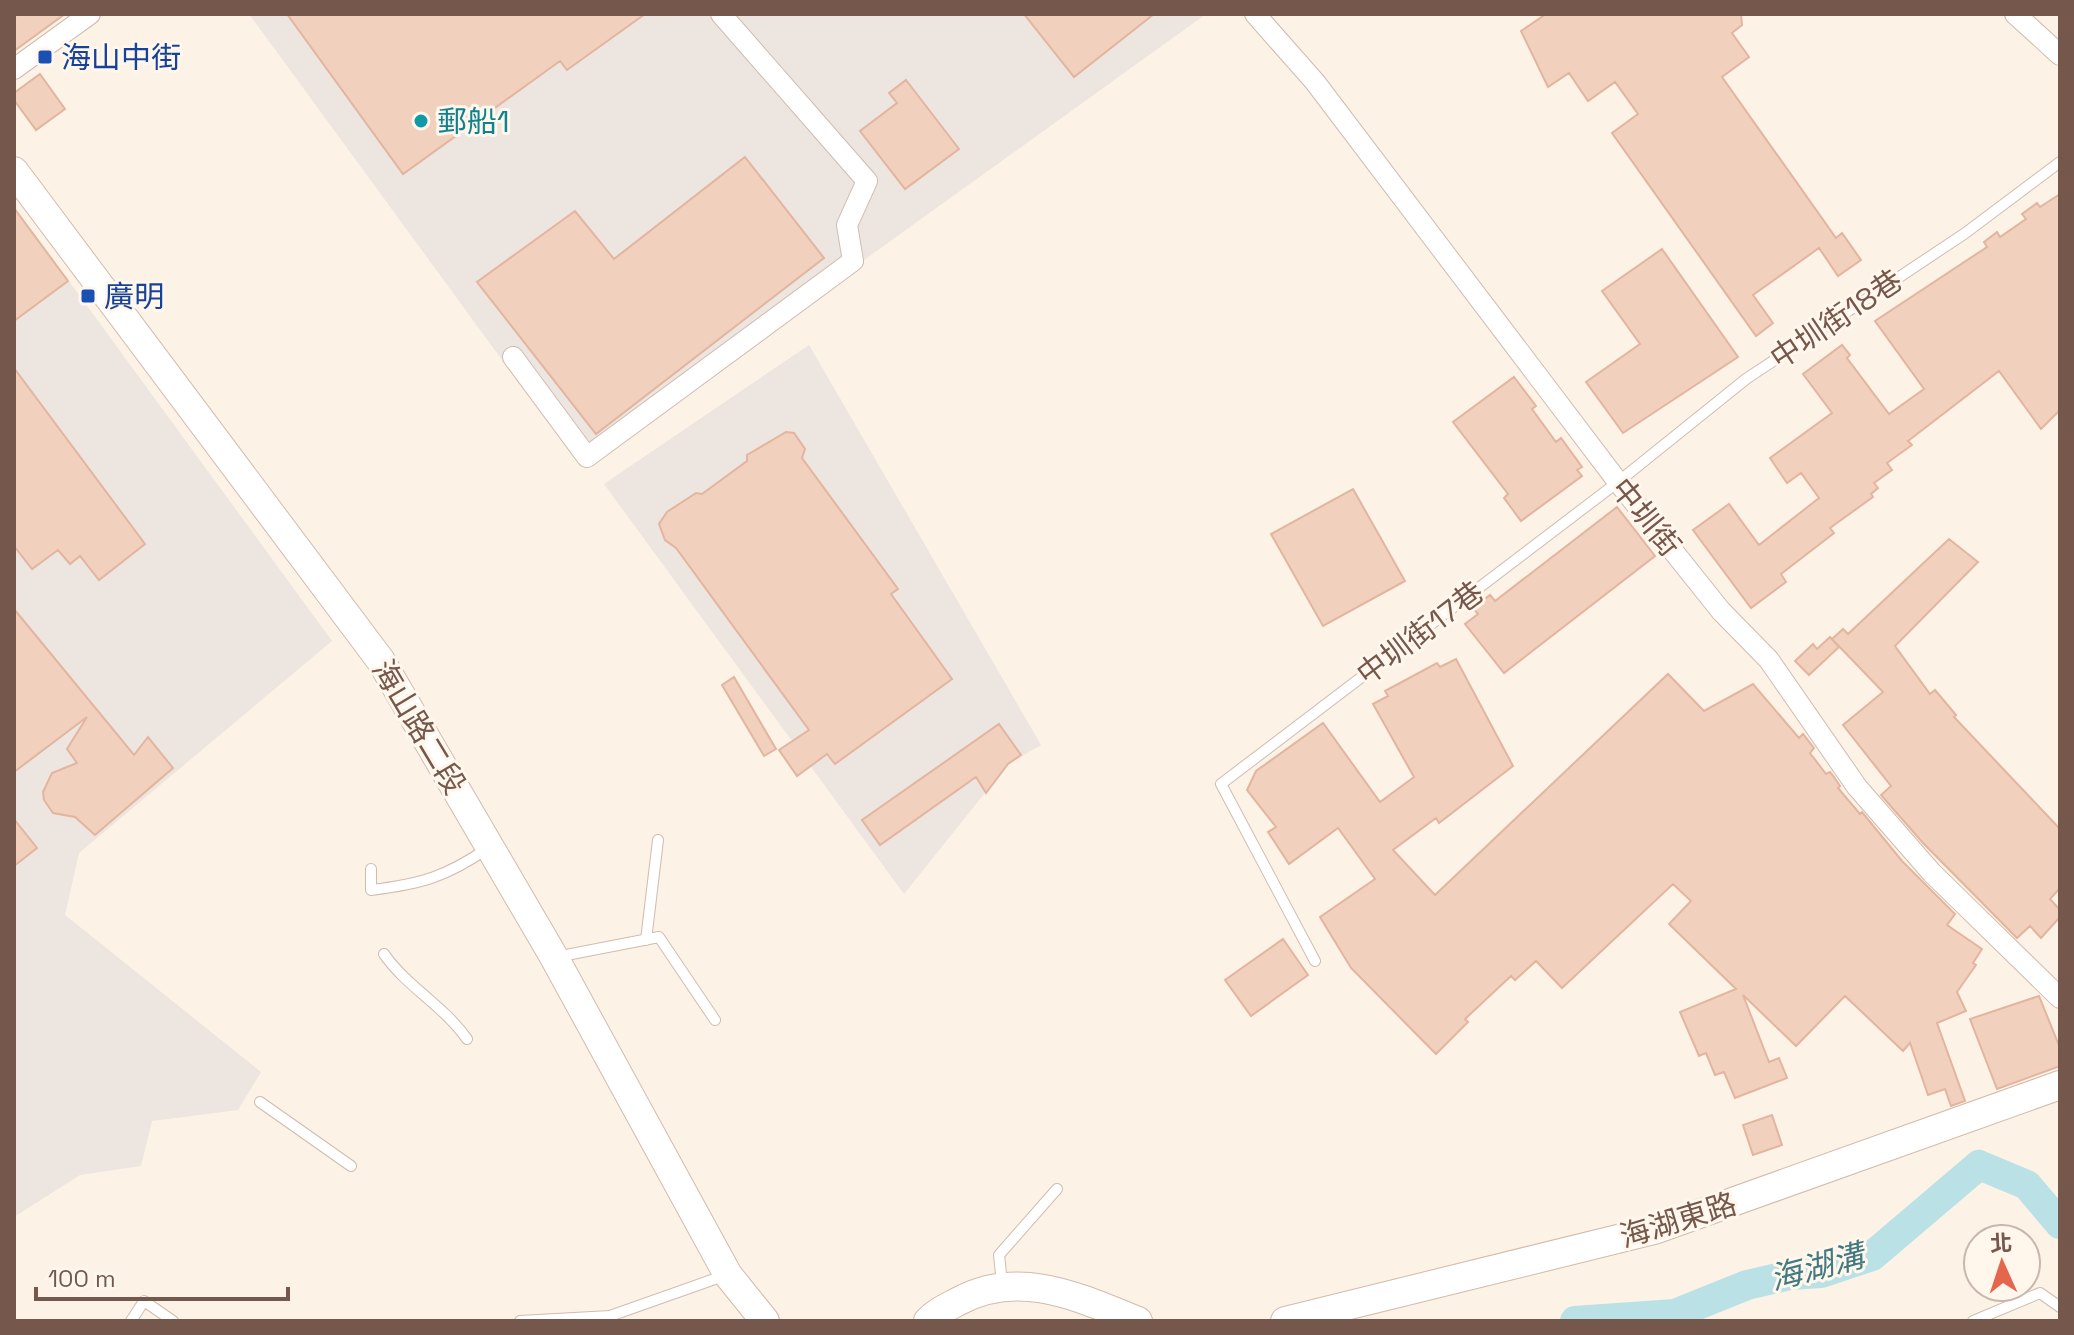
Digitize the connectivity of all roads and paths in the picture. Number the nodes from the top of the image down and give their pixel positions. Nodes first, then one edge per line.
1 (90, 14) edge
2 (721, 14) edge
3 (1255, 14) edge
4 (2015, 14) edge
5 (2060, 55) edge
6 (14, 69) edge
7 (2060, 162) edge
8 (14, 171) edge
9 (513, 357) dead end
10 (1618, 482) junction
11 (658, 840) dead end
12 (490, 847) junction
13 (371, 869) dead end
14 (646, 940) junction
15 (384, 954) dead end
16 (554, 957) junction
17 (1315, 961) dead end
18 (2060, 998) edge
19 (715, 1020) dead end
20 (467, 1039) dead end
21 (2060, 1085) edge
22 (260, 1102) dead end
23 (351, 1166) dead end
24 (1057, 1189) dead end
25 (728, 1275) junction
26 (1002, 1285) junction
27 (2060, 1307) edge
28 (610, 1318) edge
29 (131, 1321) edge
30 (173, 1321) edge
31 (520, 1321) edge
32 (765, 1321) edge
33 (928, 1321) edge
34 (1138, 1321) edge
35 (1285, 1321) edge
36 (1973, 1321) edge

1 - 6 street
2 - 9 street
3 - 10 street, 中圳街
4 - 5 street
7 - 10 lane, 中圳街18巷
8 - 12 main road, 海山路二段
10 - 17 lane, 中圳街17巷
10 - 18 street, 中圳街
11 - 14 lane
12 - 13 lane
12 - 16 main road, 海山路二段
14 - 16 lane
14 - 19 lane
15 - 20 lane
16 - 25 main road, 海山路二段
21 - 35 main road, 海湖東路
22 - 23 lane
24 - 26 lane
25 - 28 lane
25 - 32 main road, 海山路二段
26 - 33 main road
26 - 34 main road
27 - 36 lane
28 - 31 lane
29 - 30 lane

